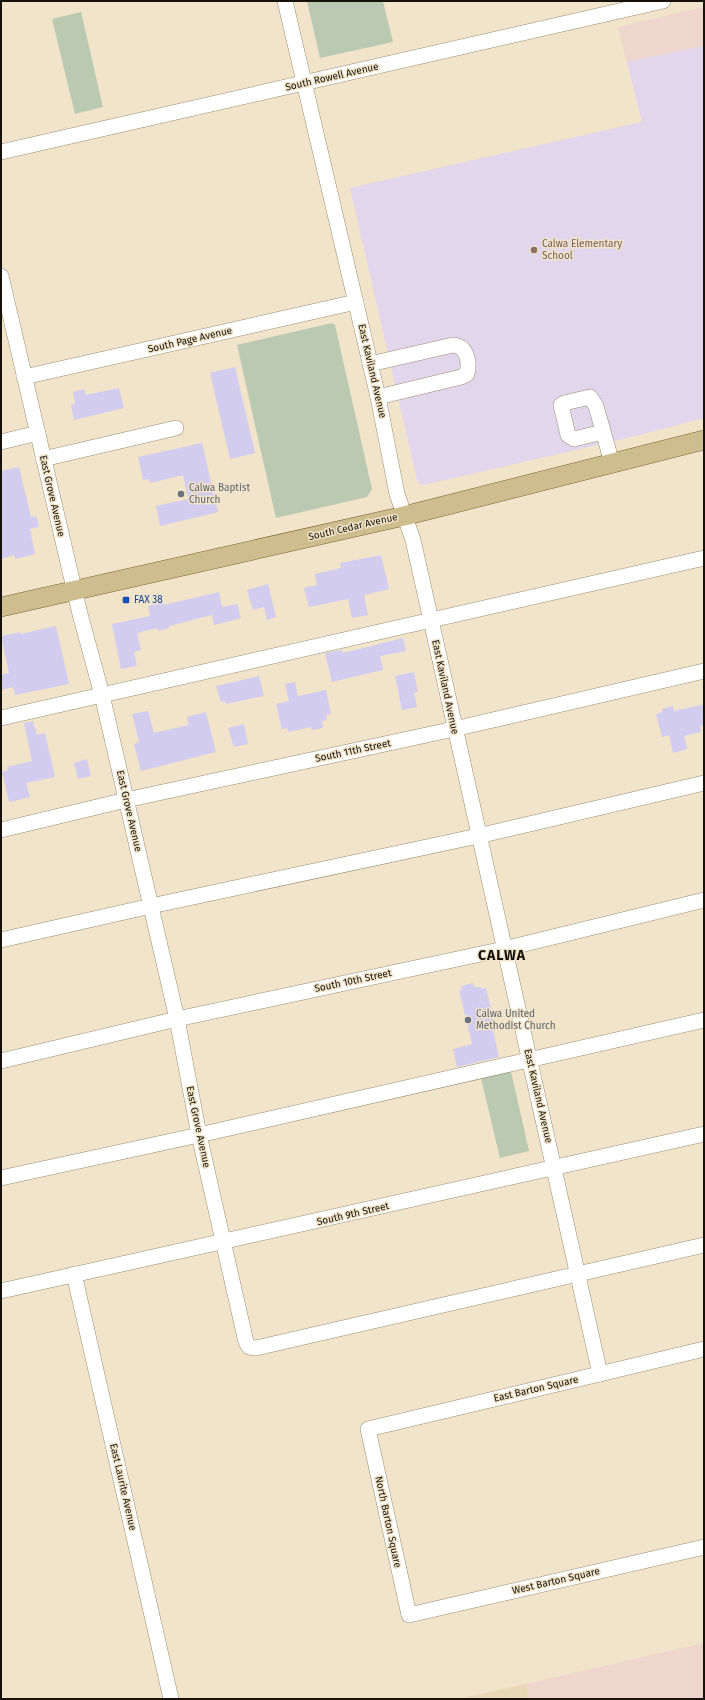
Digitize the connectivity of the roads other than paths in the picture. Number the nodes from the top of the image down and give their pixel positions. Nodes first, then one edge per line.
1 (285, 1) edge
2 (659, 1) edge
3 (304, 83) junction
4 (1, 152) edge
5 (1, 280) edge
6 (356, 302) junction
7 (370, 364) junction
8 (24, 377) junction
9 (378, 397) junction
10 (176, 428) dead end
11 (603, 432) dead end
12 (38, 433) junction
13 (704, 440) edge
14 (1, 442) edge
15 (43, 459) junction
16 (612, 463) junction
17 (404, 516) junction
18 (704, 558) edge
19 (75, 592) junction
20 (1, 607) edge
21 (430, 620) junction
22 (704, 671) edge
23 (102, 695) junction
24 (1, 718) edge
25 (454, 730) junction
26 (704, 783) edge
27 (126, 800) junction
28 (1, 830) edge
29 (478, 836) junction
30 (704, 900) edge
31 (151, 906) junction
32 (1, 940) edge
33 (504, 949) junction
34 (177, 1019) junction
35 (704, 1020) edge
36 (1, 1061) edge
37 (529, 1061) junction
38 (704, 1134) edge
39 (199, 1135) junction
40 (555, 1168) junction
41 (1, 1178) edge
42 (224, 1242) junction
43 (704, 1246) edge
44 (74, 1274) junction
45 (578, 1274) junction
46 (1, 1291) edge
47 (704, 1349) edge
48 (600, 1374) junction
49 (368, 1429) joint
50 (704, 1547) edge
51 (409, 1615) joint
52 (171, 1699) edge

1 - 3 street, East Kaviland Avenue
2 - 3 street, South Rowell Avenue
3 - 4 street, South Rowell Avenue
3 - 6 street, East Kaviland Avenue
5 - 8 street, East Grove Avenue
6 - 7 street, East Kaviland Avenue
6 - 8 street, South Page Avenue
7 - 9 street, East Kaviland Avenue
7 - 9 street
8 - 12 street, East Grove Avenue
9 - 17 street, East Kaviland Avenue
10 - 15 street
11 - 16 street
12 - 14 street
12 - 15 street, East Grove Avenue
13 - 16 main road, South Cedar Avenue
15 - 19 street, East Grove Avenue
16 - 17 main road, South Cedar Avenue
17 - 19 main road, South Cedar Avenue
17 - 21 street, East Kaviland Avenue
18 - 21 street
19 - 20 main road, South Cedar Avenue
19 - 23 street, East Grove Avenue
21 - 23 street
21 - 25 street, East Kaviland Avenue
22 - 25 street, South 11th Street
23 - 24 street
23 - 27 street, East Grove Avenue
25 - 27 street, South 11th Street
25 - 29 street, East Kaviland Avenue
26 - 29 street
27 - 28 street, South 11th Street
27 - 31 street, East Grove Avenue
29 - 31 street
29 - 33 street, East Kaviland Avenue
30 - 33 street, South 10th Street
31 - 32 street
31 - 34 street, East Grove Avenue
33 - 34 street, South 10th Street
33 - 37 street, East Kaviland Avenue
34 - 36 street, South 10th Street
34 - 39 street, East Grove Avenue
35 - 37 street
37 - 39 street
37 - 40 street, East Kaviland Avenue
38 - 40 street, South 9th Street
39 - 41 street
39 - 42 street, East Grove Avenue
40 - 42 street, South 9th Street
40 - 45 street, East Kaviland Avenue
42 - 44 street, South 9th Street
42 - 45 street, East Grove Avenue
43 - 45 street
44 - 46 street, South 9th Street
44 - 52 street, East Laurite Avenue
45 - 48 street, East Kaviland Avenue
47 - 48 street, East Barton Square
48 - 49 street, East Barton Square
49 - 51 street, North Barton Square
50 - 51 street, West Barton Square

